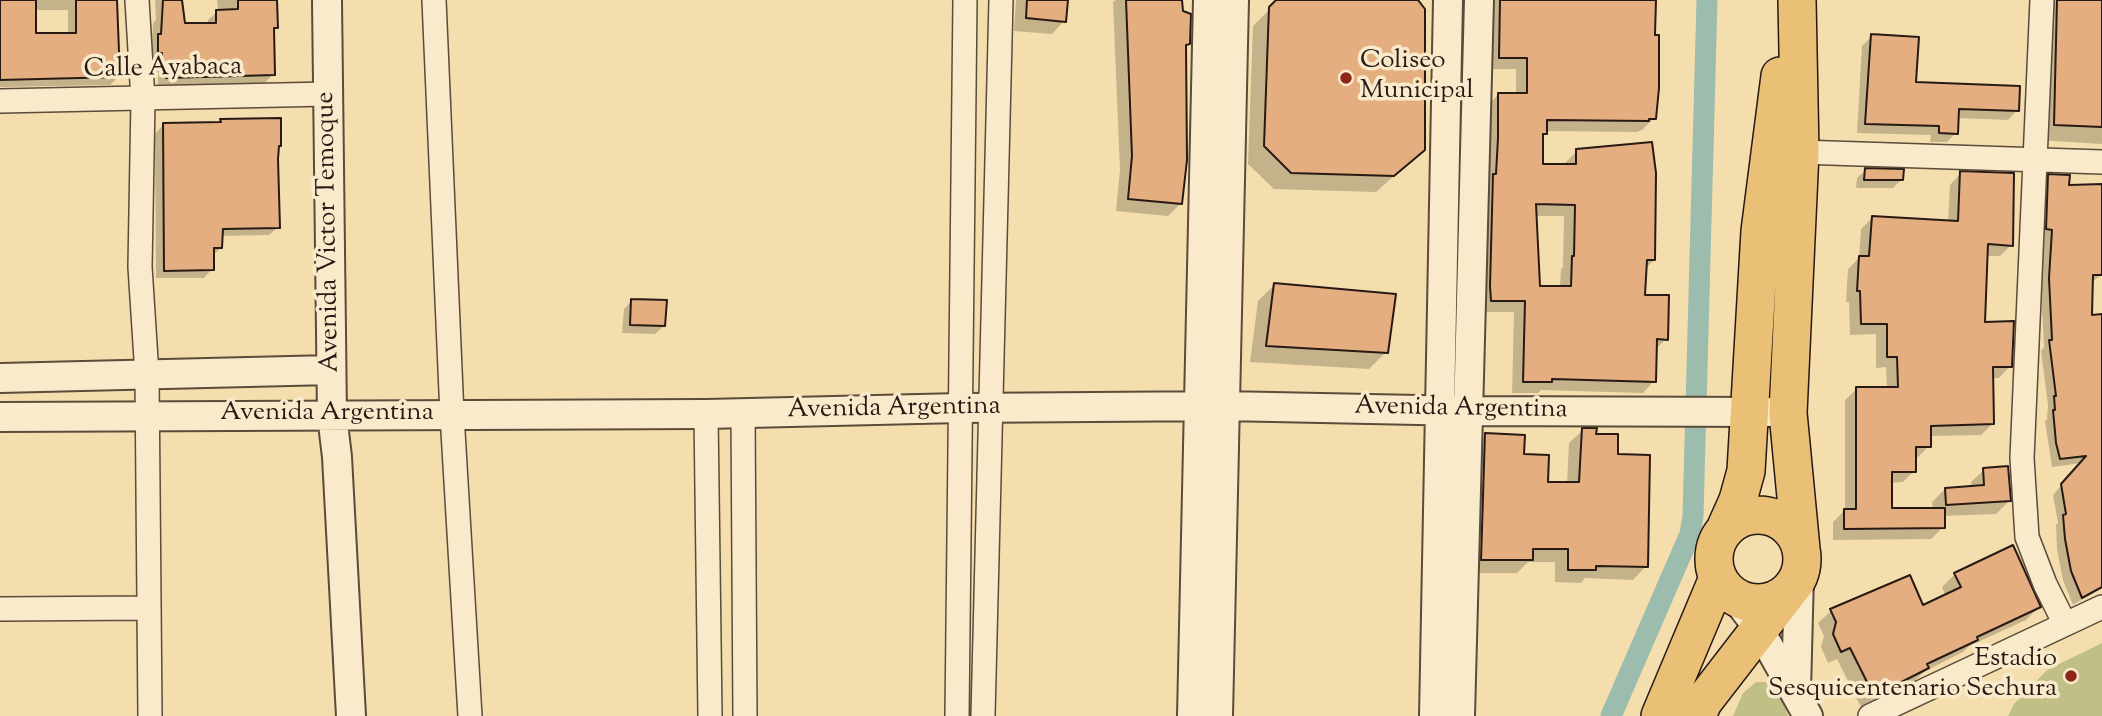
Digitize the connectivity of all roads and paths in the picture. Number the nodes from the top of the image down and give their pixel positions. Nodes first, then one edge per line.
1 (137, 0) edge
2 (327, 0) edge
3 (435, 0) edge
4 (965, 0) edge
5 (1001, 0) edge
6 (1208, 0) edge
7 (1234, 0) edge
8 (1448, 0) edge
9 (1479, 0) edge
10 (2042, 0) edge
11 (1797, 1) edge
12 (328, 94) junction
13 (143, 100) junction
14 (0, 101) edge
15 (1800, 152) junction
16 (2035, 160) junction
17 (2102, 162) edge
18 (331, 370) junction
19 (147, 375) junction
20 (0, 378) edge
21 (1212, 406) junction
22 (961, 408) junction
23 (991, 408) junction
24 (1454, 411) junction
25 (1749, 411) junction
26 (743, 413) junction
27 (1788, 413) junction
28 (706, 414) junction
29 (147, 415) junction
30 (332, 415) junction
31 (452, 415) junction
32 (0, 417) edge
33 (1726, 527) junction
34 (1796, 572) junction
35 (1726, 588) junction
36 (2102, 607) edge
37 (148, 608) junction
38 (0, 609) edge
39 (2065, 624) junction
40 (1759, 629) junction
41 (1725, 674) junction
42 (1793, 686) junction
43 (150, 716) edge
44 (351, 716) edge
45 (470, 716) edge
46 (710, 716) edge
47 (745, 716) edge
48 (957, 716) edge
49 (983, 716) edge
50 (1192, 716) edge
51 (1218, 716) edge
52 (1434, 716) edge
53 (1460, 716) edge
54 (1661, 716) edge
55 (1697, 716) edge
56 (1808, 716) edge
57 (1870, 716) edge

1 - 13 street
2 - 12 street, Avenida Victor Temoque
3 - 31 street
4 - 22 street
5 - 23 street
6 - 21 street
7 - 21 street
8 - 24 street
9 - 24 street
10 - 16 street
11 - 15 main road
11 - 25 main road
12 - 13 street, Calle Ayabaca
12 - 18 street, Avenida Victor Temoque
13 - 14 street, Calle Ayabaca
13 - 19 street
15 - 16 street
15 - 27 main road
16 - 17 street
16 - 39 street
18 - 19 street, Avenida Argentina
18 - 30 street, Avenida Victor Temoque
19 - 20 street, Avenida Argentina
19 - 29 street
21 - 23 street, Avenida Argentina
21 - 24 street, Avenida Argentina
21 - 50 street
21 - 51 street
22 - 23 street, Avenida Argentina
22 - 26 street, Avenida Argentina
22 - 48 street
23 - 49 street
24 - 25 street, Avenida Argentina
24 - 52 street
24 - 53 street
25 - 27 street, Avenida Argentina
25 - 33 main road
26 - 28 street, Avenida Argentina
26 - 47 street
27 - 34 main road
28 - 31 street, Avenida Argentina
28 - 46 street
29 - 30 street, Avenida Argentina
29 - 32 street, Avenida Argentina
29 - 37 street
30 - 31 street, Avenida Argentina
30 - 44 street, Avenida Victor Temoque
31 - 45 street
33 - 34 main road
33 - 35 main road
34 - 35 main road
34 - 40 main road
34 - 42 street
35 - 40 street
35 - 54 main road
36 - 39 street
37 - 38 street
37 - 43 street
39 - 57 street
40 - 41 main road
40 - 42 street
41 - 42 street
41 - 55 main road
42 - 56 street

